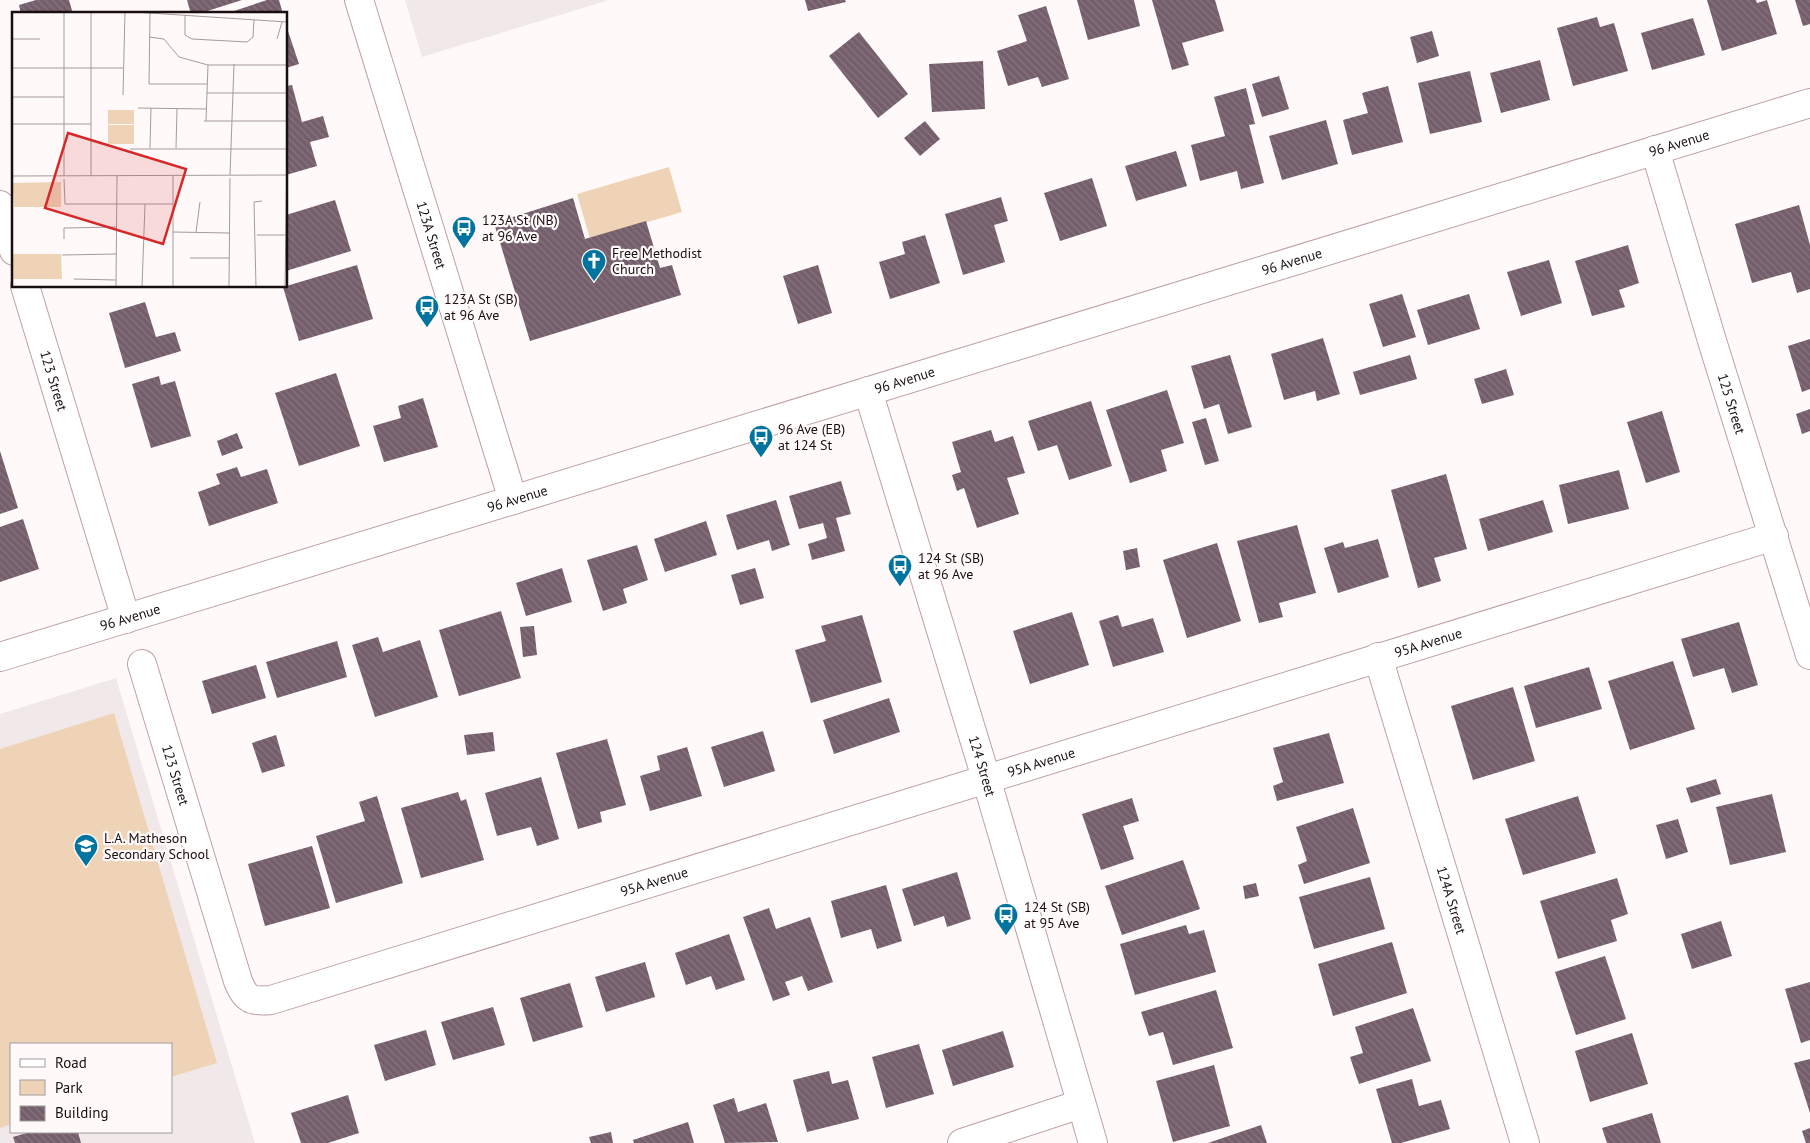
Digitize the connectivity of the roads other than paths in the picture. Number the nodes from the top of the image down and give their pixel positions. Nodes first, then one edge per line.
1 (359, 0) edge
2 (1810, 103) edge
3 (1655, 150) junction
4 (0, 205) edge
5 (12, 244) edge
6 (26, 288) edge
7 (868, 391) junction
8 (513, 500) junction
9 (1774, 536) junction
10 (126, 619) junction
11 (1810, 655) edge
12 (0, 657) edge
13 (1378, 657) junction
14 (142, 664) dead end
15 (986, 778) junction
16 (250, 999) joint
17 (1081, 1104) junction
18 (962, 1143) edge
19 (1093, 1143) edge
20 (1525, 1143) edge

1 - 8 street, 123A Street
2 - 3 street, 96 Avenue
3 - 7 street, 96 Avenue
3 - 9 street, 125 Street
4 - 5 street
6 - 10 street, 123 Street
7 - 8 street, 96 Avenue
7 - 15 street, 124 Street
8 - 10 street, 96 Avenue
9 - 11 street, 125 Street
9 - 13 street, 95A Avenue
10 - 12 street, 96 Avenue
13 - 15 street, 95A Avenue
13 - 20 street, 124A Street
14 - 16 street, 123 Street
15 - 16 street, 95A Avenue
15 - 17 street, 124 Street
17 - 18 street
17 - 19 street, 124 Street

